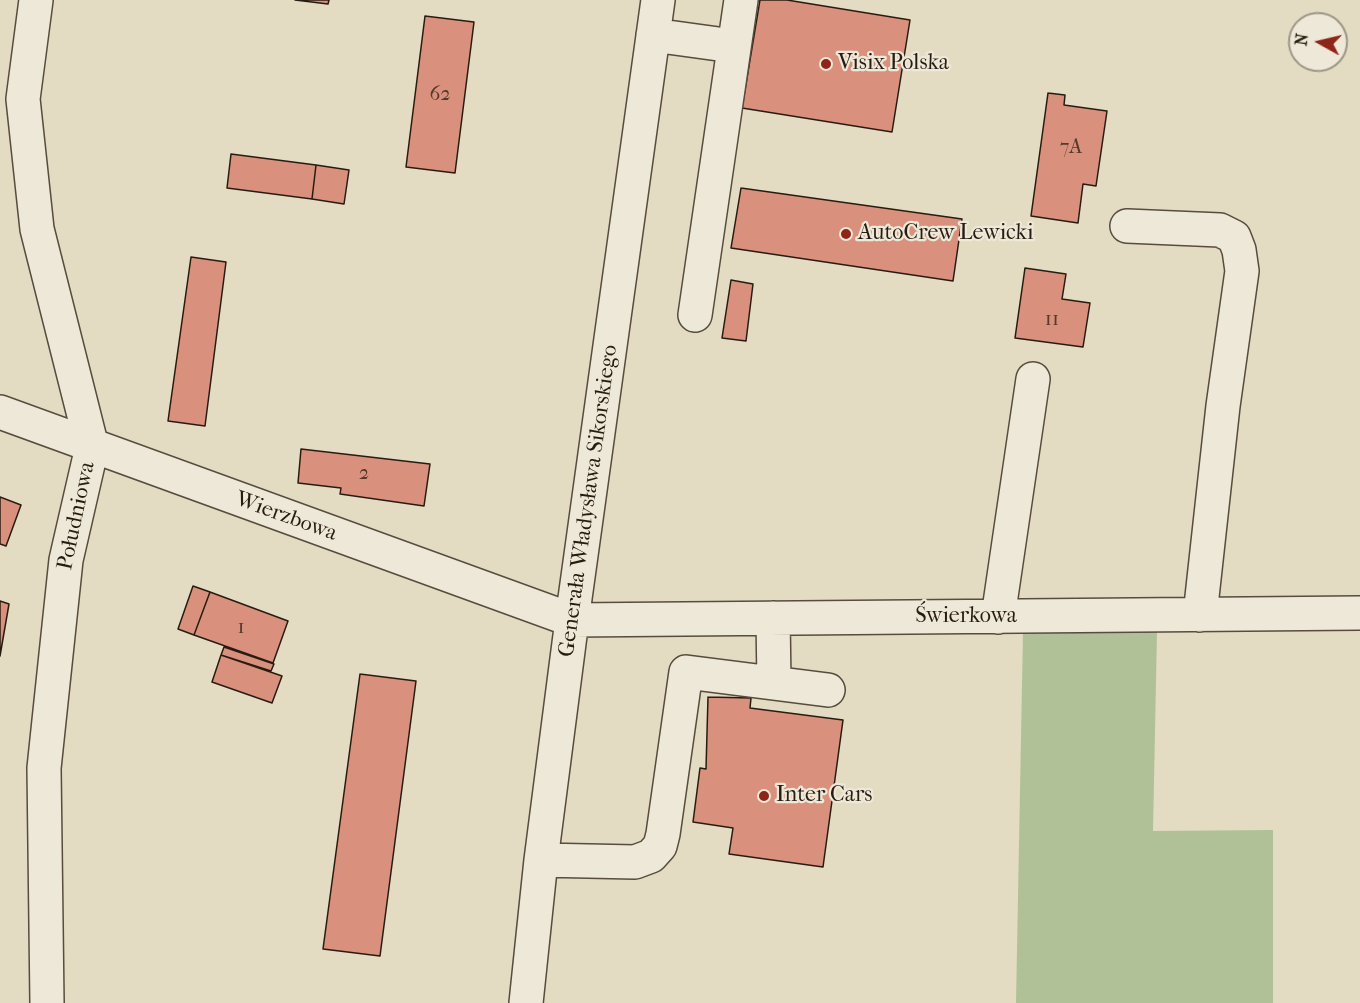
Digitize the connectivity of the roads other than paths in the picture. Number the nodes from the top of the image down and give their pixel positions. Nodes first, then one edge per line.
1 (36, 0) edge
2 (658, 0) edge
3 (741, 0) edge
4 (653, 35) junction
5 (733, 46) junction
6 (1127, 226) dead end
7 (695, 315) dead end
8 (1033, 379) dead end
9 (0, 412) edge
10 (92, 447) junction
11 (1360, 614) edge
12 (1200, 615) junction
13 (998, 617) junction
14 (773, 618) junction
15 (572, 620) junction
16 (774, 683) junction
17 (828, 690) dead end
18 (541, 860) junction
19 (47, 1003) edge
20 (526, 1003) edge

1 - 10 street, Południowa
2 - 4 street, Generała Władysława Sikorskiego
3 - 5 street
4 - 5 street
4 - 15 street, Generała Władysława Sikorskiego
5 - 7 street
6 - 12 street
8 - 13 street
9 - 10 street, Wierzbowa
10 - 15 street, Wierzbowa
10 - 19 street, Południowa
11 - 12 street, Świerkowa
12 - 13 street, Świerkowa
13 - 14 street, Świerkowa
14 - 15 street, Świerkowa
14 - 16 street
15 - 18 street, Generała Władysława Sikorskiego
16 - 17 street
16 - 18 street
18 - 20 street, Generała Władysława Sikorskiego

